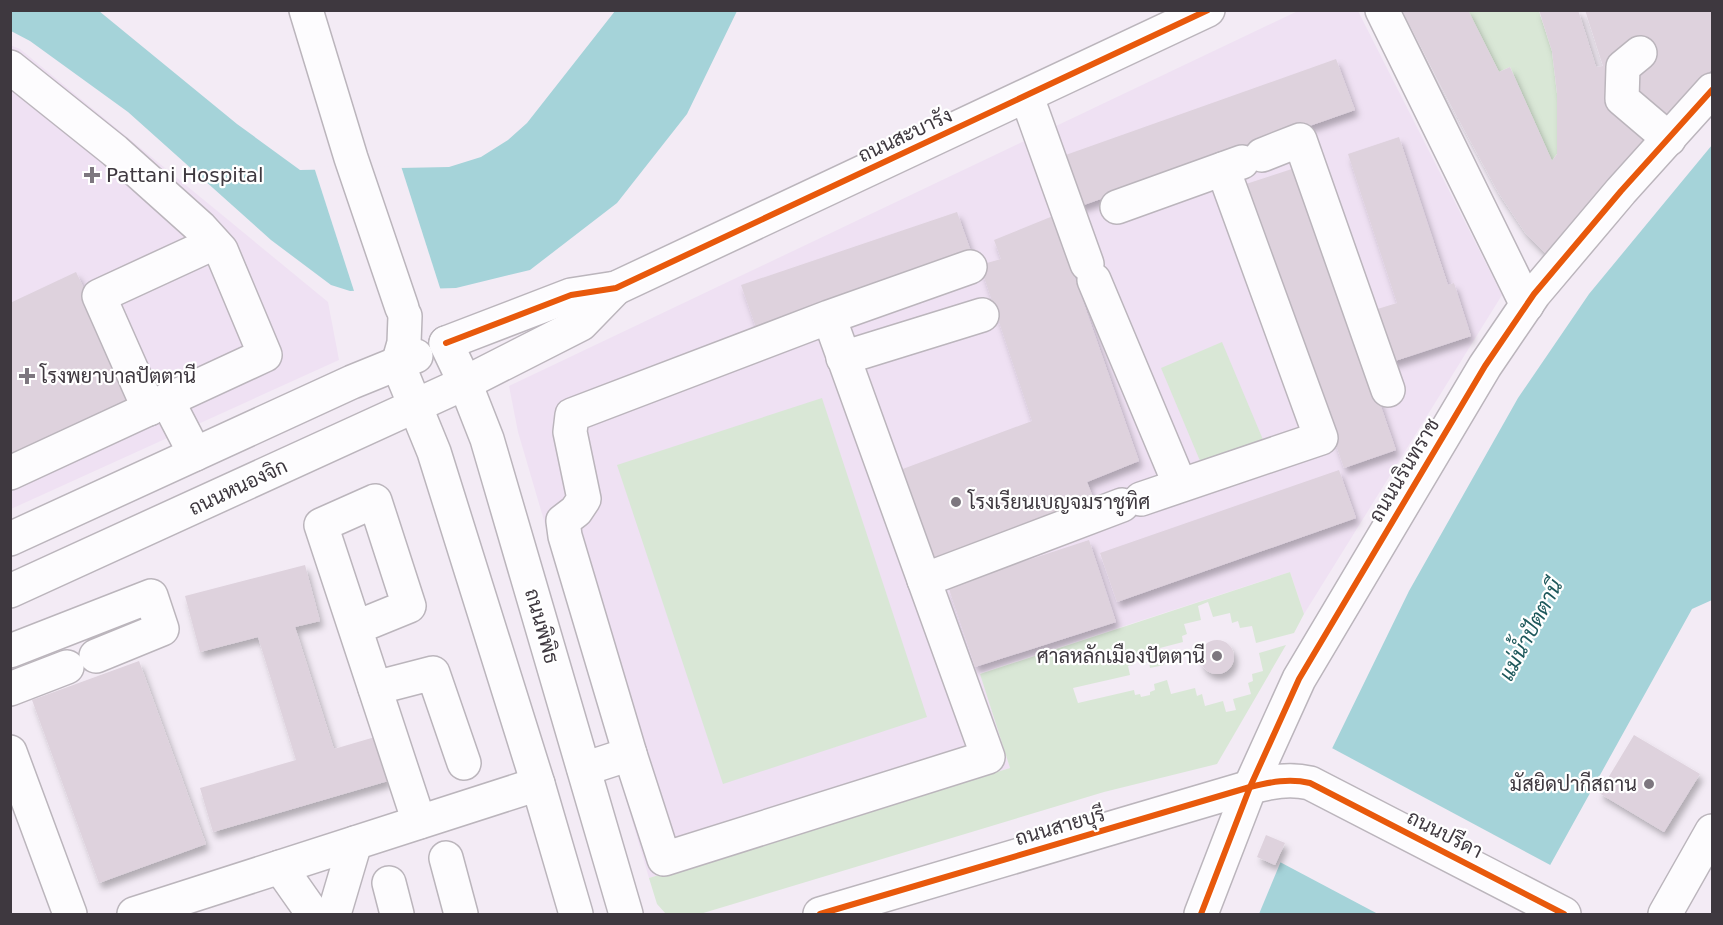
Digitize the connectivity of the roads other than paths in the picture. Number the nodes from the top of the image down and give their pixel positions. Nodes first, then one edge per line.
1 (306, 10) edge
2 (1208, 10) edge
3 (1382, 10) edge
4 (1640, 53) dead end
5 (10, 67) edge
6 (1713, 90) edge
7 (1027, 97) junction
8 (1669, 139) junction
9 (1244, 161) junction
10 (1096, 213) junction
11 (214, 243) junction
12 (970, 267) dead end
13 (616, 288) junction
14 (1527, 305) junction
15 (404, 312) junction
16 (982, 315) dead end
17 (829, 317) junction
18 (446, 343) junction
19 (843, 358) junction
20 (398, 364) junction
21 (465, 383) junction
22 (1388, 390) dead end
23 (158, 404) junction
24 (416, 405) junction
25 (195, 454) junction
26 (10, 473) edge
27 (1180, 485) junction
28 (10, 539) edge
29 (924, 580) junction
30 (10, 591) edge
31 (355, 628) dead end
32 (10, 651) edge
33 (375, 688) junction
34 (10, 689) edge
35 (630, 754) junction
36 (11, 755) edge
37 (464, 764) dead end
38 (584, 769) junction
39 (1310, 783) joint
40 (538, 784) junction
41 (1250, 787) junction
42 (419, 822) junction
43 (1713, 831) edge
44 (355, 843) junction
45 (446, 858) dead end
46 (280, 867) junction
47 (389, 883) dead end
48 (69, 915) edge
49 (134, 915) edge
50 (313, 915) edge
51 (334, 915) edge
52 (397, 915) edge
53 (460, 915) edge
54 (576, 915) edge
55 (626, 915) edge
56 (820, 915) edge
57 (1201, 915) edge
58 (1564, 915) edge
59 (1665, 915) edge

1 - 15 street
2 - 7 street, ถนนสะบารัง
3 - 14 street
4 - 8 street
5 - 11 street
6 - 8 street, ถนนนรินทราช
7 - 10 street
7 - 13 street, ถนนสะบารัง
8 - 14 street, ถนนนรินทราช
9 - 10 street
9 - 22 street
9 - 27 street
10 - 27 street
11 - 23 street
11 - 23 street
12 - 17 street
13 - 18 street
13 - 21 street, ถนนหนองจิก
14 - 41 street, ถนนนรินทราช
15 - 18 street
15 - 20 street
16 - 19 street
17 - 19 street
17 - 35 street
18 - 20 street
18 - 21 street, ถนนพิพิธ
19 - 29 street
20 - 24 street
20 - 25 street
21 - 24 street, ถนนหนองจิก
21 - 38 street, ถนนพิพิธ
23 - 25 street
23 - 26 street
24 - 30 street, ถนนหนองจิก
24 - 40 street
25 - 28 street
27 - 29 street
29 - 35 street
31 - 33 street
32 - 34 street
33 - 37 street
33 - 42 street
35 - 38 street
36 - 48 street
38 - 40 street
38 - 55 street, ถนนพิพิธ
39 - 41 street, ถนนสายบุรี
39 - 58 street, ถนนปรีดา
40 - 42 street
40 - 54 street
41 - 56 street, ถนนสายบุรี
41 - 57 street, ถนนนรินทราช
42 - 44 street
43 - 59 street
44 - 46 street
44 - 51 street
45 - 53 street
46 - 49 street
46 - 50 street
47 - 52 street

